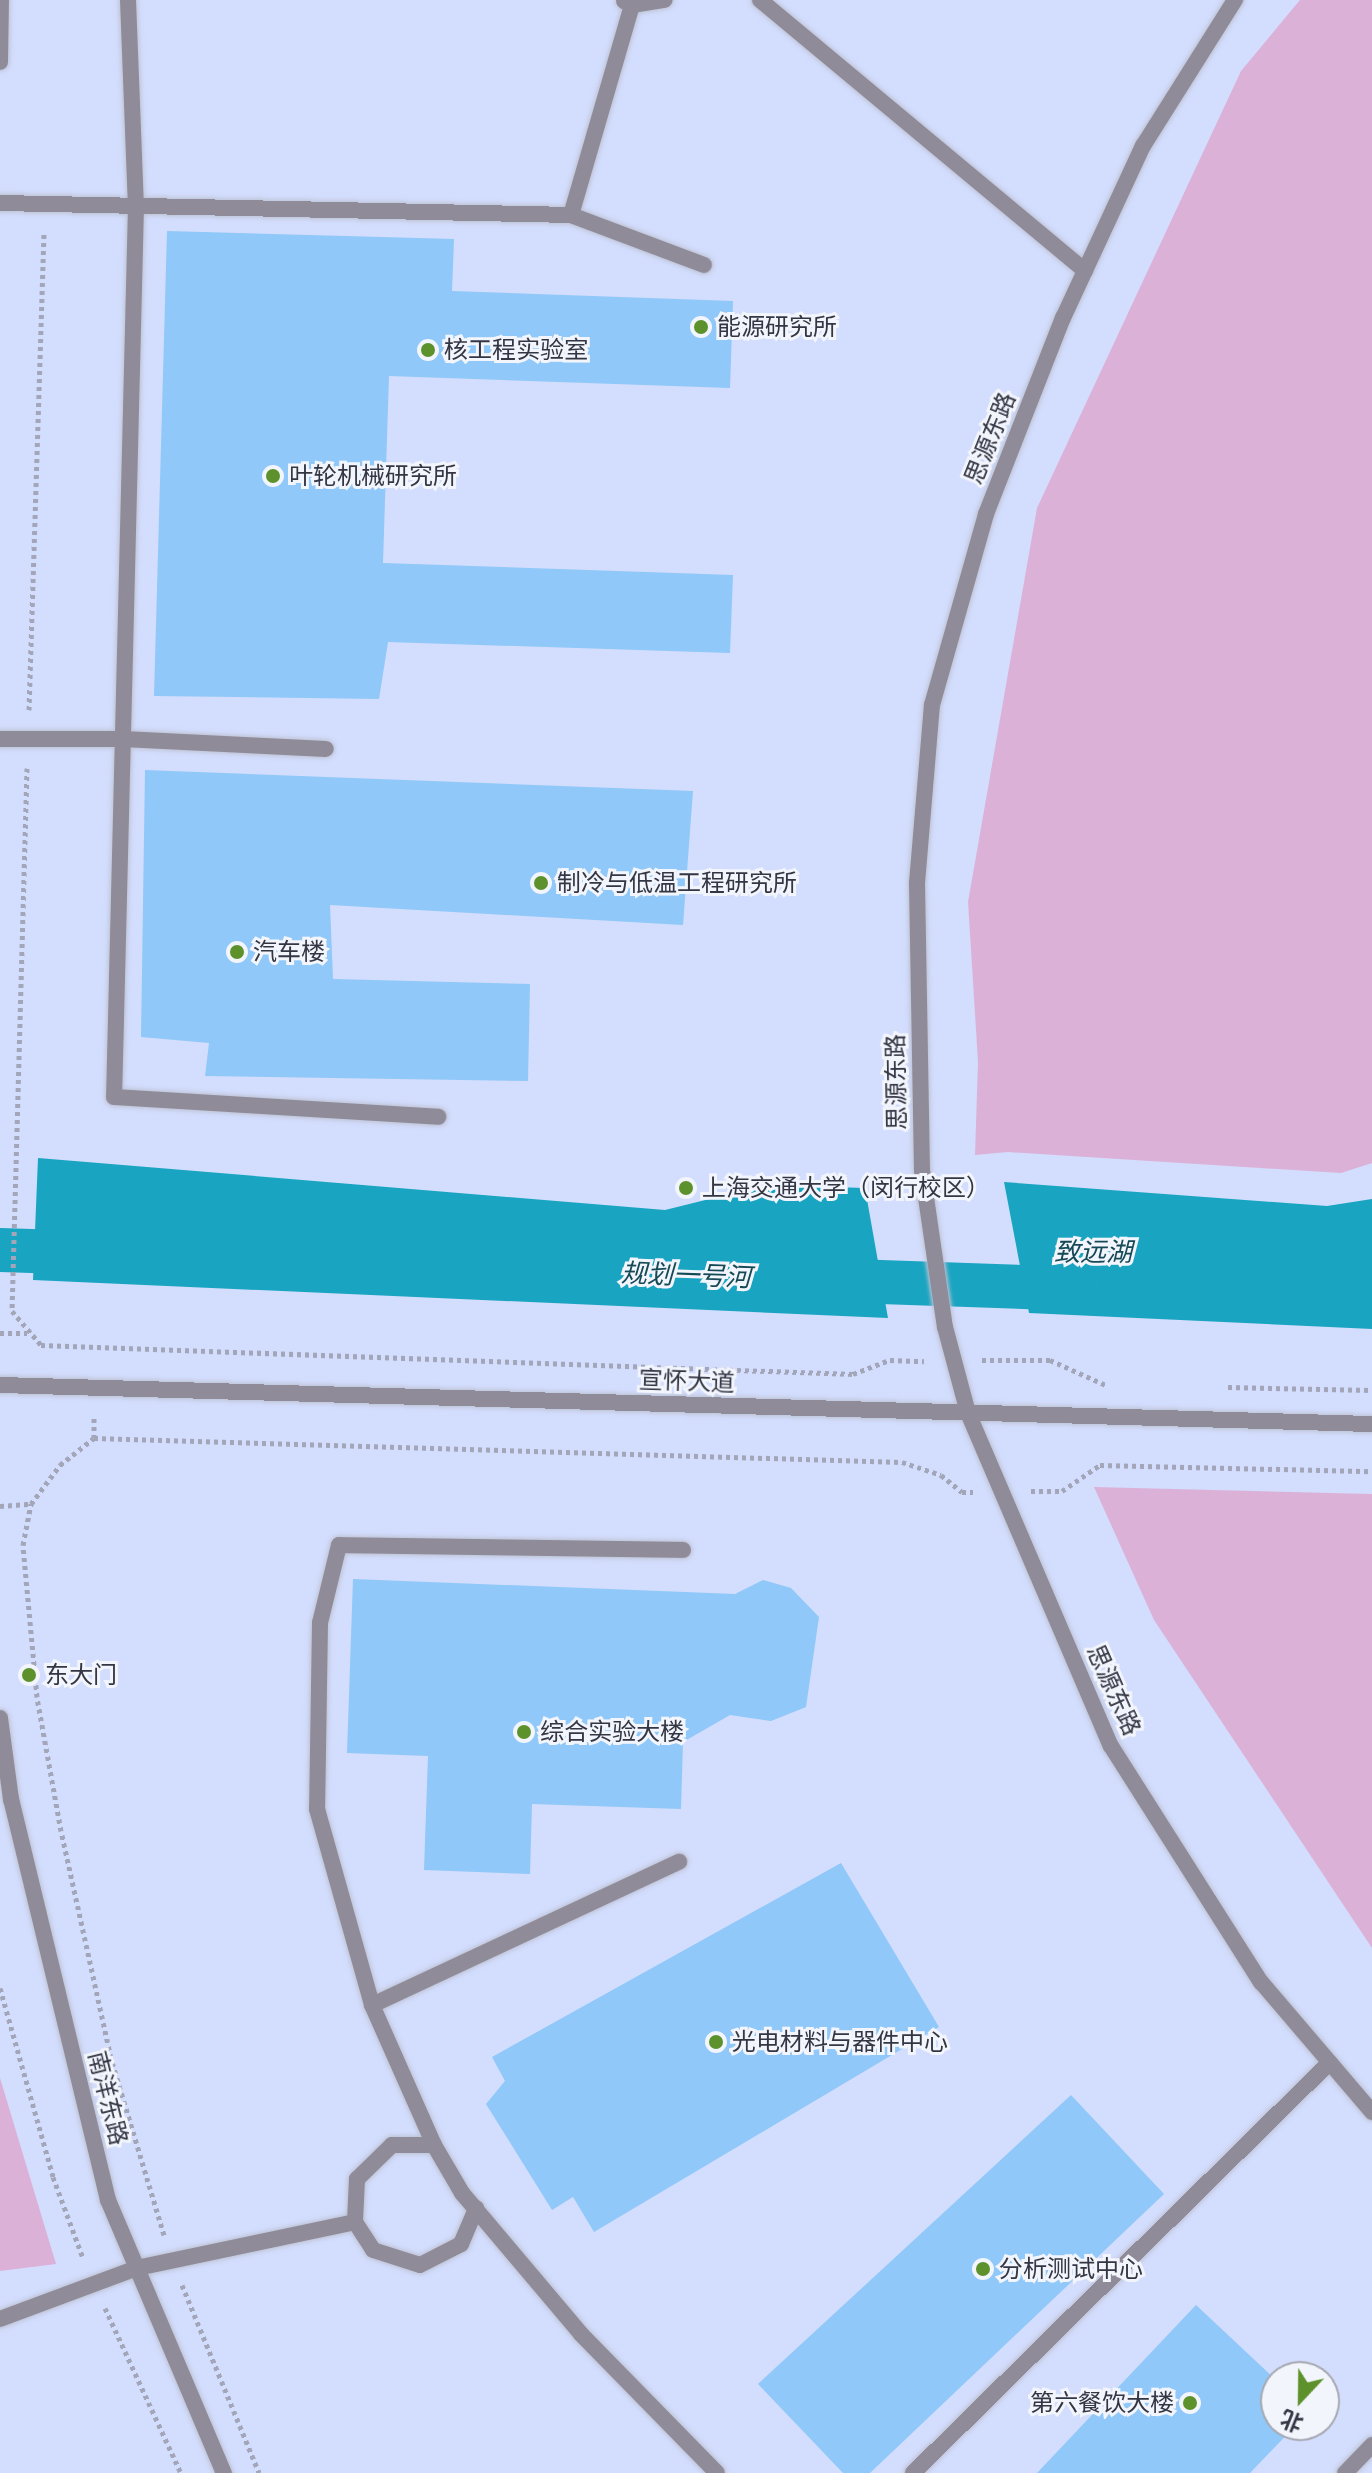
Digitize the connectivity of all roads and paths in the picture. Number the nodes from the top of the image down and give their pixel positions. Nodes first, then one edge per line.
1 (1, 0) edge
2 (128, 0) edge
3 (665, 0) edge
4 (760, 0) edge
5 (1235, 0) edge
6 (627, 2) edge
7 (0, 62) edge
8 (0, 203) edge
9 (45, 203) junction
10 (136, 206) junction
11 (571, 215) junction
12 (704, 265) dead end
13 (1085, 271) junction
14 (0, 739) edge
15 (28, 739) junction
16 (123, 739) junction
17 (326, 749) dead end
18 (438, 1117) dead end
19 (0, 1333) edge
20 (28, 1333) junction
21 (956, 1361) junction
22 (0, 1385) edge
23 (1121, 1385) dead end
24 (1215, 1387) dead end
25 (1372, 1390) edge
26 (968, 1413) junction
27 (1372, 1424) edge
28 (1372, 1471) edge
29 (1001, 1491) junction
30 (31, 1504) junction
31 (0, 1506) edge
32 (683, 1550) dead end
33 (0, 1718) edge
34 (679, 1862) dead end
35 (0, 1988) edge
36 (372, 2005) junction
37 (1330, 2062) junction
38 (1372, 2112) edge
39 (434, 2145) junction
40 (476, 2208) junction
41 (355, 2222) junction
42 (171, 2261) junction
43 (137, 2268) junction
44 (93, 2284) junction
45 (0, 2319) edge
46 (1372, 2445) edge
47 (181, 2473) edge
48 (224, 2473) edge
49 (259, 2473) edge
50 (717, 2473) edge
51 (913, 2473) edge
52 (1345, 2473) edge

1 - 7 street
2 - 10 street
3 - 6 street
4 - 13 street
5 - 13 street, 思源东路
6 - 11 street
8 - 9 street
9 - 10 street
9 - 15 path
10 - 11 street
10 - 16 street
11 - 12 street
13 - 21 street, 思源东路
14 - 15 street
15 - 16 street
15 - 20 path
16 - 17 street
16 - 18 street
19 - 20 path
20 - 21 path
21 - 23 path
21 - 26 street, 思源东路
22 - 26 street, 宣怀大道
24 - 25 path
26 - 27 street, 宣怀大道
26 - 29 street, 思源东路
28 - 29 path
29 - 30 path
29 - 37 street, 思源东路
30 - 31 path
30 - 42 path
32 - 36 street
33 - 43 street, 南洋东路
34 - 36 street
35 - 44 path
36 - 39 street
37 - 38 street, 思源东路
37 - 51 street
39 - 40 street
39 - 41 street
40 - 41 street
40 - 50 street
41 - 42 street
42 - 43 street
42 - 49 path
43 - 44 street
43 - 48 street, 南洋东路
44 - 45 street
44 - 47 path
46 - 52 street

